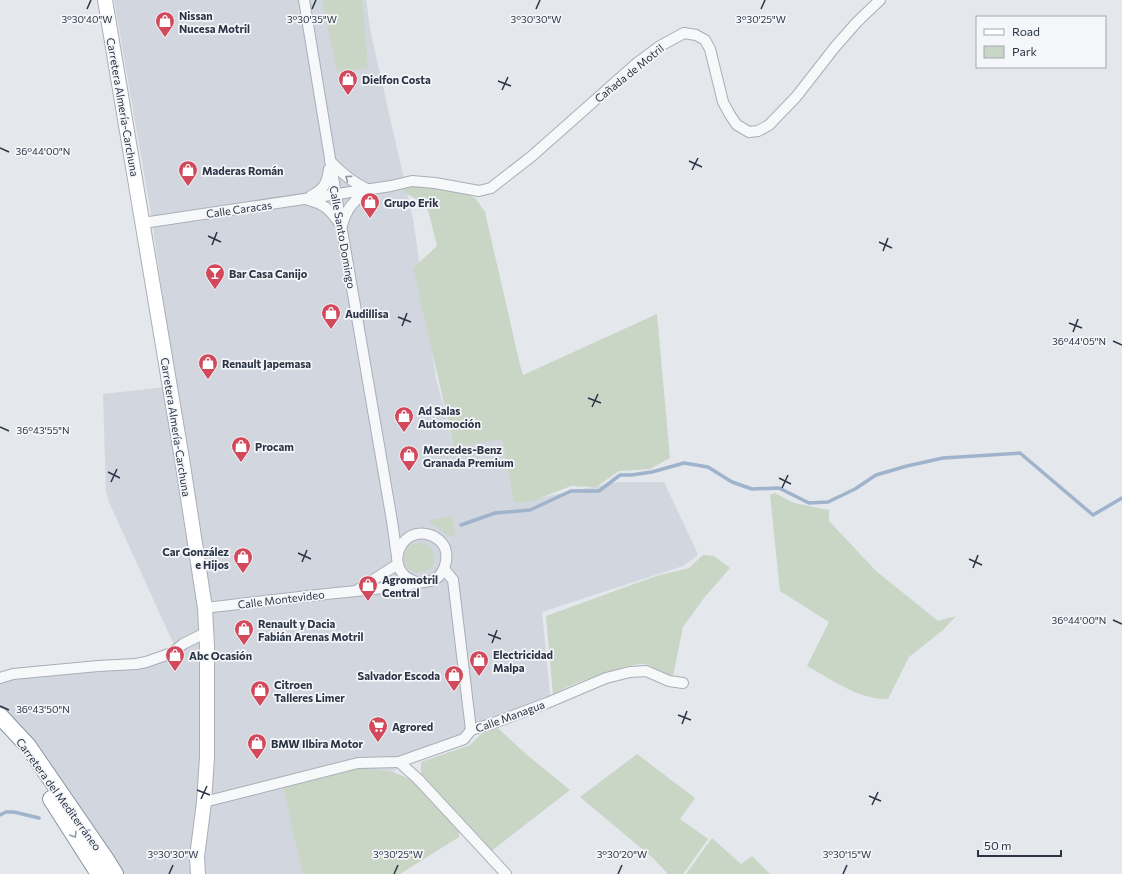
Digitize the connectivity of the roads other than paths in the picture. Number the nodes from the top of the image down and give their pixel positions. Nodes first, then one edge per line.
1 (105, 0) edge
2 (304, 0) edge
3 (880, 0) edge
4 (330, 161) junction
5 (369, 190) junction
6 (336, 195) junction
7 (305, 199) junction
8 (143, 223) junction
9 (341, 226) junction
10 (392, 521) junction
11 (407, 538) junction
12 (397, 560) junction
13 (444, 569) junction
14 (418, 583) junction
15 (357, 591) junction
16 (205, 608) junction
17 (207, 632) junction
18 (0, 678) edge
19 (684, 683) dead end
20 (0, 716) edge
21 (0, 720) edge
22 (471, 730) junction
23 (399, 762) junction
24 (204, 802) junction
25 (197, 857) junction
26 (99, 874) edge
27 (115, 874) edge
28 (189, 874) edge
29 (198, 874) edge
30 (506, 874) edge

1 - 8 main road, Carretera Almería-Carchuna
2 - 4 street, Calle Santo Domingo
3 - 5 street, Cañada de Motril
5 -> 4 street
4 - 6 street, Calle Santo Domingo
4 - 7 street
5 - 6 street, Cañada de Motril
5 - 9 street
6 - 7 street, Calle Caracas
6 - 9 street, Calle Santo Domingo
7 - 8 street, Calle Caracas
7 - 9 street
8 - 16 main road, Carretera Almería-Carchuna
9 - 10 street, Calle Santo Domingo
10 - 11 street
10 - 12 street, Calle Santo Domingo
11 - 12 street
11 - 13 street
12 - 14 street
12 - 15 street, Calle Montevideo
13 - 14 street
13 - 22 street, Calle Managua
14 - 15 street, Calle Montevideo
15 - 16 street, Calle Montevideo
16 - 17 main road, Carretera Almería-Carchuna
17 - 18 street
17 - 24 main road, Carretera Almería-Carchuna
19 - 22 street, Calle Managua
20 - 27 highway, Carretera del Mediterráneo
21 -> 26 highway, Carretera del Mediterráneo
22 - 23 street
23 - 24 street
23 - 30 street
24 - 25 main road, Carretera Almería-Carchuna
25 - 28 main road
25 - 29 main road

